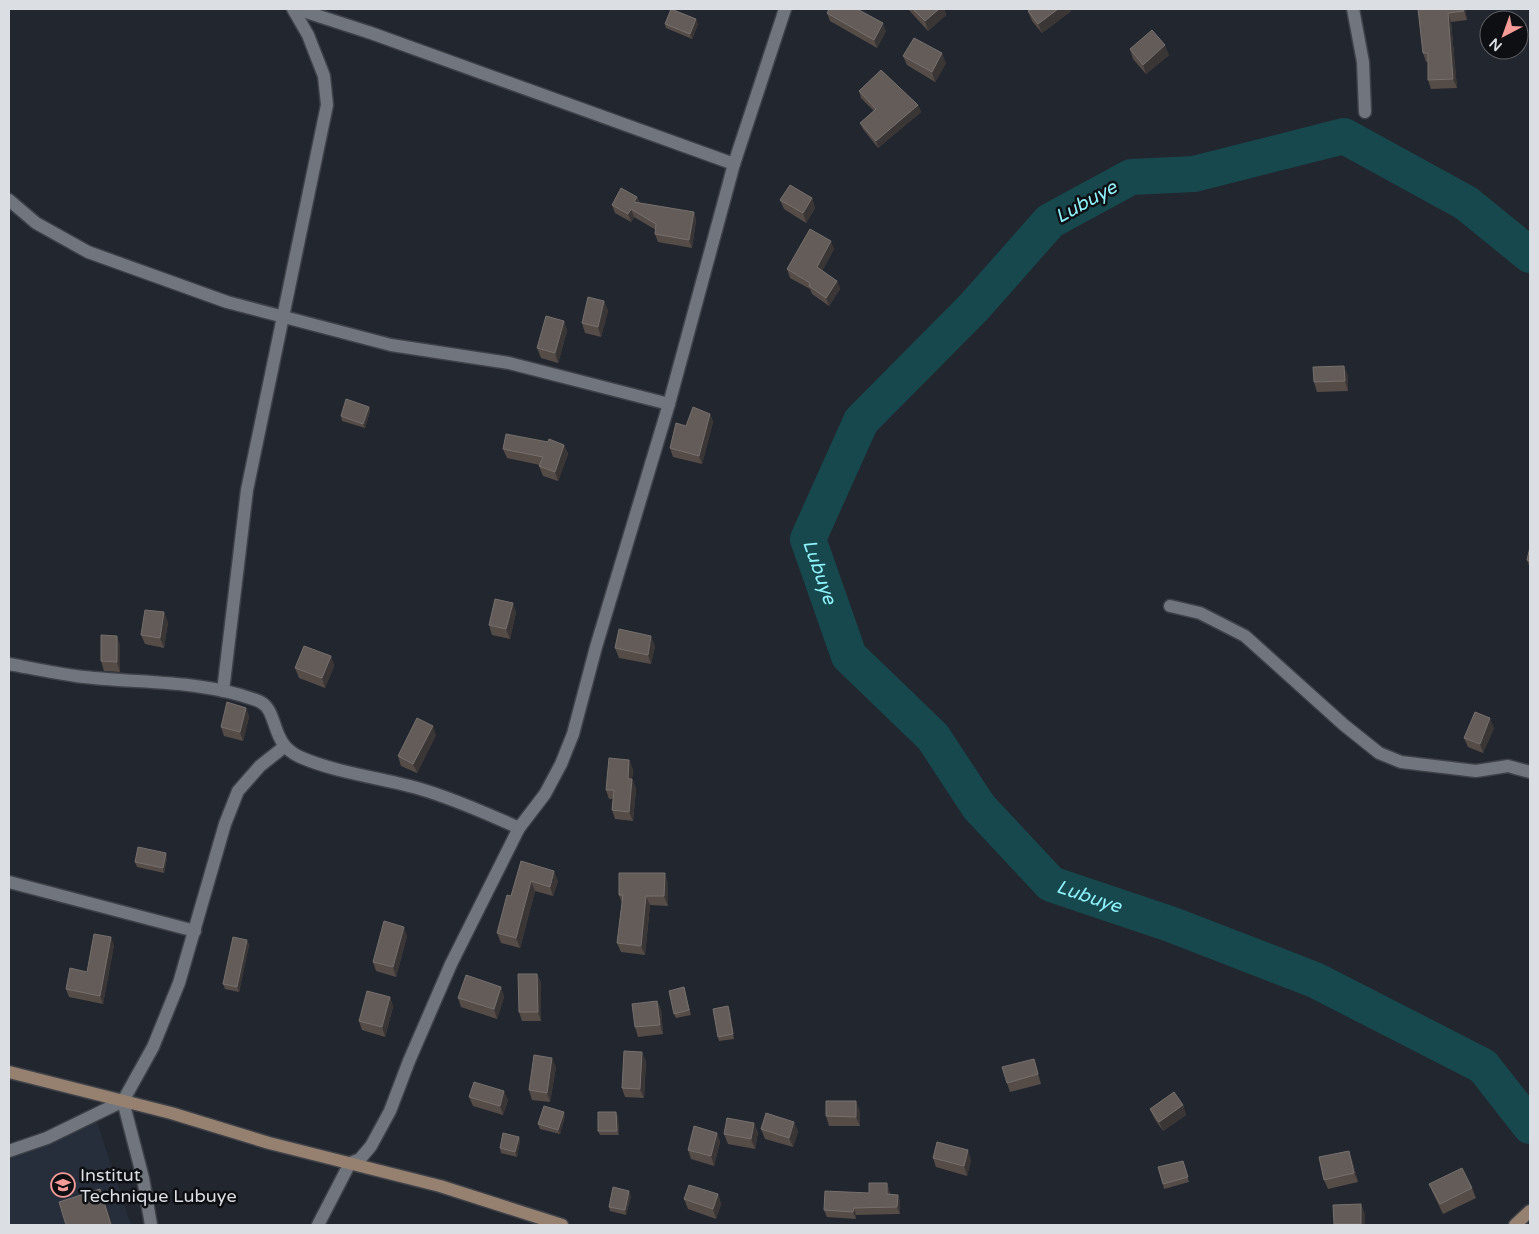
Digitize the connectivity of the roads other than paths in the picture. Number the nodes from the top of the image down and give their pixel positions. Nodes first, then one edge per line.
1 (293, 9) edge
2 (297, 9) edge
3 (785, 9) edge
4 (1353, 9) edge
5 (1365, 112) dead end
6 (734, 164) junction
7 (9, 200) edge
8 (281, 317) junction
9 (669, 404) junction
10 (1170, 606) dead end
11 (9, 664) edge
12 (223, 691) junction
13 (284, 746) junction
14 (1530, 772) edge
15 (519, 828) junction
16 (9, 882) edge
17 (196, 931) junction
18 (9, 1072) edge
19 (123, 1101) junction
20 (9, 1150) edge
21 (350, 1163) junction
22 (1530, 1211) edge
23 (151, 1225) edge
24 (318, 1225) edge
25 (562, 1225) edge
26 (1515, 1225) edge

1 - 8 street
2 - 6 street
3 - 6 street
4 - 5 street
6 - 9 street
7 - 8 street
8 - 9 street
8 - 12 street
9 - 15 street
10 - 14 street
11 - 12 street
12 - 13 street
13 - 15 street
13 - 17 street
15 - 21 street
16 - 17 street
17 - 19 street
18 - 19 street
19 - 20 street
19 - 21 street
19 - 23 street
21 - 24 street
21 - 25 street
22 - 26 street

